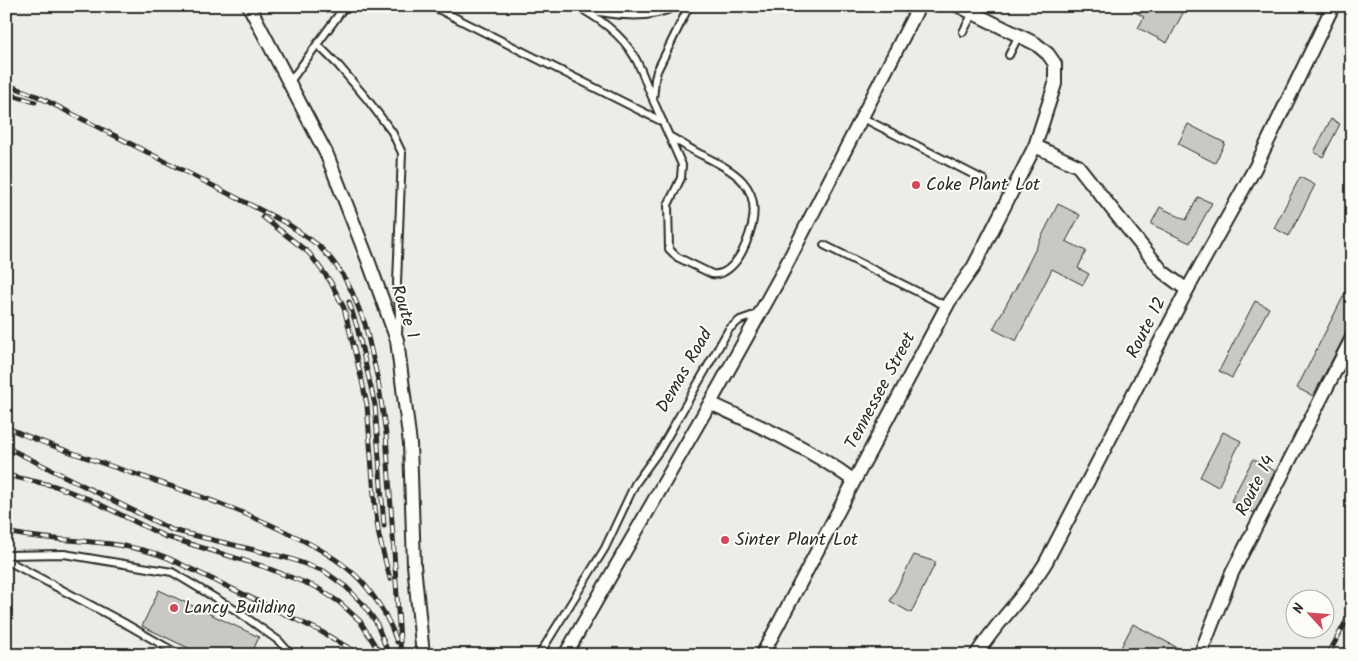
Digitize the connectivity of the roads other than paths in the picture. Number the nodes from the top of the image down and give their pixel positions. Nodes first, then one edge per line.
1 (249, 6) edge
2 (345, 6) edge
3 (432, 6) edge
4 (676, 6) edge
5 (689, 6) edge
6 (919, 6) edge
7 (959, 6) edge
8 (1333, 6) edge
9 (578, 7) edge
10 (973, 13) junction
11 (963, 32) dead end
12 (1019, 36) junction
13 (317, 44) junction
14 (1009, 55) dead end
15 (289, 84) junction
16 (653, 100) junction
17 (861, 117) junction
18 (663, 122) junction
19 (669, 136) junction
20 (1035, 146) junction
21 (984, 180) dead end
22 (824, 245) dead end
23 (1187, 290) junction
24 (946, 306) junction
25 (761, 312) junction
26 (1352, 338) edge
27 (397, 340) junction
28 (710, 403) junction
29 (853, 480) junction
30 (6, 555) edge
31 (6, 560) edge
32 (279, 641) junction
33 (180, 655) edge
34 (284, 655) edge
35 (291, 655) edge
36 (424, 655) edge
37 (539, 655) edge
38 (565, 655) edge
39 (762, 655) edge
40 (976, 655) edge
41 (1200, 655) edge

1 - 15 street, Route 1
2 - 13 lane
3 - 18 lane
4 - 9 lane
5 - 16 lane
6 - 17 street
7 - 10 street, Tennessee Street
8 - 23 street, Route 12
9 - 16 lane
10 - 11 lane
10 - 12 street, Tennessee Street
12 - 14 lane
12 - 20 street, Tennessee Street
13 - 15 lane
13 - 27 lane
15 - 27 street, Route 1
16 - 18 lane
17 - 21 lane
17 - 25 street
18 - 19 lane
19 - 19 lane
20 - 23 street
20 - 24 street, Tennessee Street
22 - 24 lane
23 - 40 street, Route 12
24 - 29 street, Tennessee Street
25 - 28 street
25 - 37 lane, Demas Road
26 - 41 street, Route 14
27 - 36 street, Route 1
28 - 29 street
28 - 38 street
29 - 39 street, Tennessee Street
30 - 32 lane
31 - 33 lane
32 - 34 lane
32 - 35 lane

